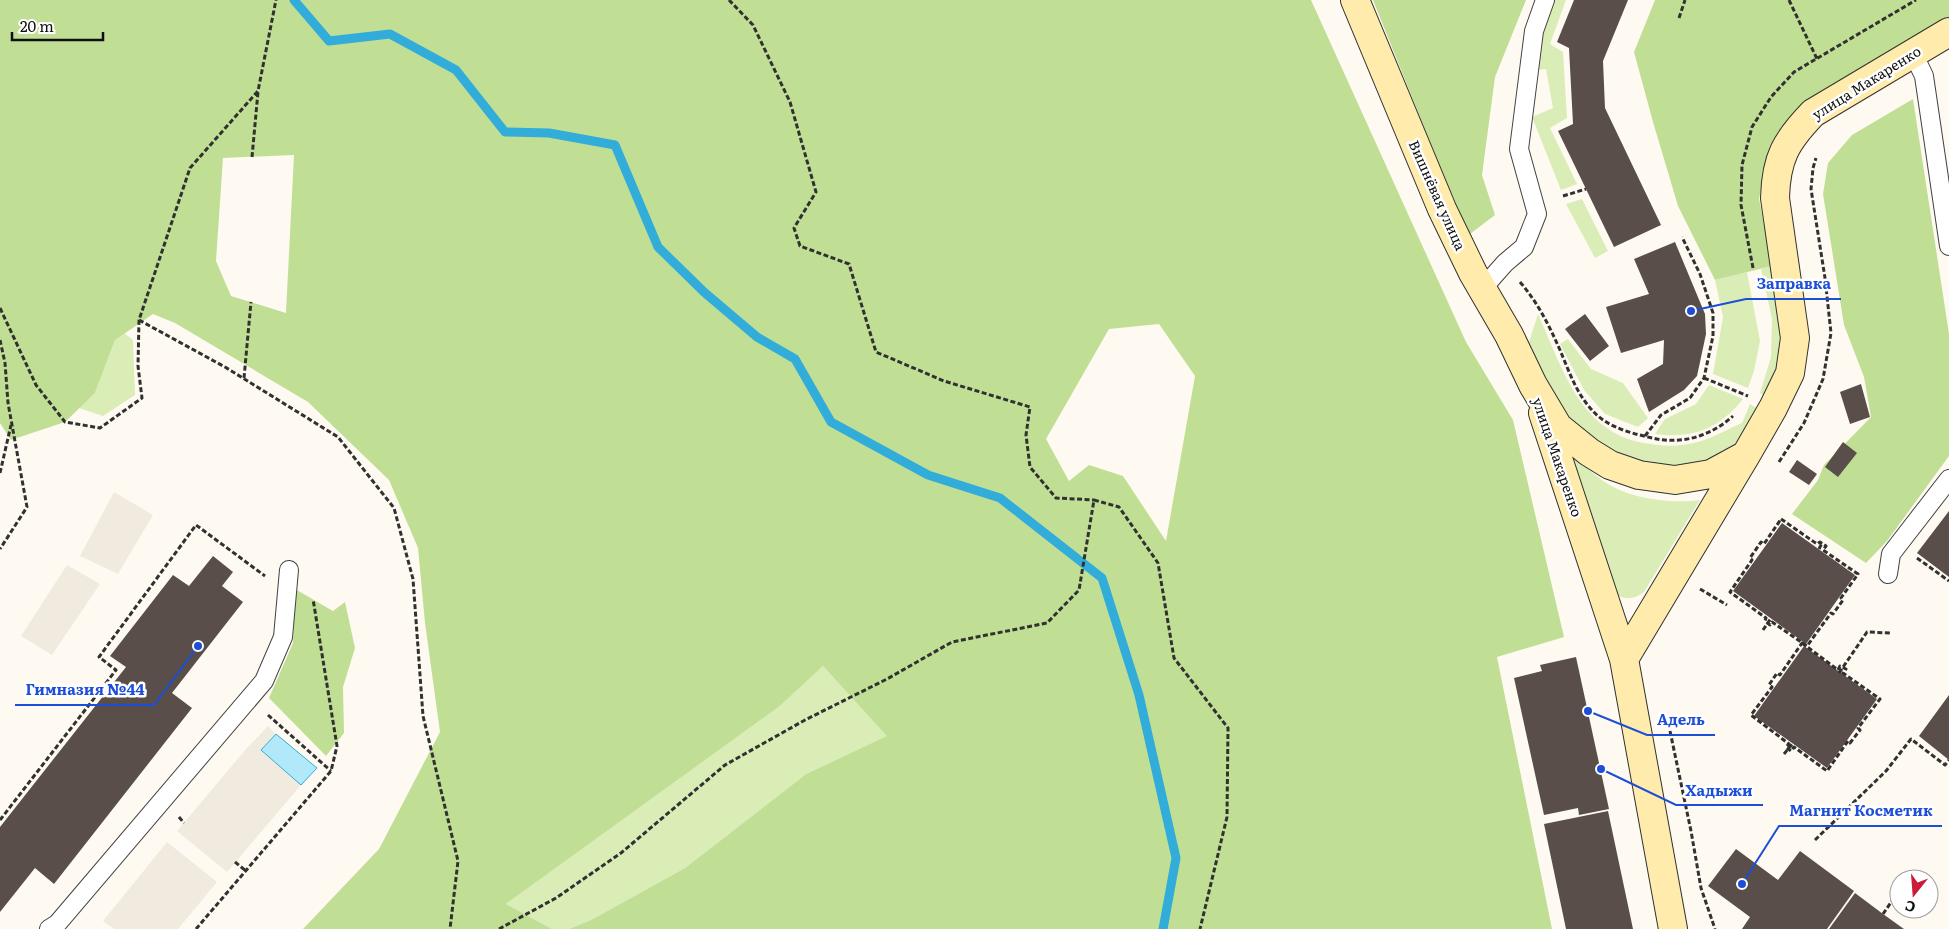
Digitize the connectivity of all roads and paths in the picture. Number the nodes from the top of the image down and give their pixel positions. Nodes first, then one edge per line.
1 (276, 0) edge
2 (729, 0) edge
3 (1354, 0) edge
4 (1545, 0) edge
5 (1685, 0) edge
6 (1789, 0) edge
7 (1916, 0) edge
8 (1678, 18) dead end
9 (1949, 32) edge
10 (1912, 53) junction
11 (1817, 59) junction
12 (258, 91) junction
13 (1819, 152) dead end
14 (252, 156) dead end
15 (1586, 189) dead end
16 (1563, 196) dead end
17 (1682, 237) dead end
18 (1949, 246) edge
19 (1504, 263) junction
20 (1753, 270) dead end
21 (1482, 289) junction
22 (251, 302) dead end
23 (0, 308) edge
24 (139, 320) junction
25 (0, 340) edge
26 (244, 378) junction
27 (1704, 378) junction
28 (1533, 385) junction
29 (1754, 390) dead end
30 (1750, 397) junction
31 (1746, 403) dead end
32 (1734, 415) dead end
33 (12, 422) junction
34 (1804, 423) dead end
35 (1645, 436) junction
36 (1746, 455) junction
37 (0, 473) edge
38 (1949, 479) edge
39 (1094, 500) junction
40 (1822, 544) junction
41 (0, 549) edge
42 (1818, 549) dead end
43 (1914, 555) dead end
44 (289, 570) dead end
45 (1888, 574) dead end
46 (266, 577) dead end
47 (1949, 581) edge
48 (1697, 587) dead end
49 (312, 595) dead end
50 (1727, 606) dead end
51 (1771, 618) dead end
52 (1763, 630) dead end
53 (1891, 633) dead end
54 (1802, 643) junction
55 (1624, 659) junction
56 (1843, 667) junction
57 (1839, 673) dead end
58 (249, 697) junction
59 (1668, 726) dead end
60 (1793, 743) dead end
61 (1788, 749) junction
62 (1784, 754) dead end
63 (1949, 760) edge
64 (331, 771) junction
65 (0, 820) edge
66 (1815, 840) dead end
67 (235, 862) dead end
68 (246, 871) junction
69 (1889, 905) edge
70 (1883, 914) dead end
71 (49, 929) edge
72 (196, 929) edge
73 (450, 929) edge
74 (499, 929) edge
75 (1200, 929) edge
76 (1673, 929) edge
77 (1715, 929) edge

1 - 12 path
2 - 39 path
3 - 21 street, Вишнёвая улица
4 - 19 lane
5 - 8 path
6 - 11 path
7 - 11 path
9 - 10 street, улица Макаренко
10 - 18 lane
10 - 36 street, улица Макаренко
11 - 20 path
12 - 14 path
12 - 24 path
13 - 34 path
15 - 16 path
17 - 27 path
19 - 21 lane
19 - 35 path
21 - 28 street, Вишнёвая улица
22 - 26 path
23 - 24 path
24 - 26 path
25 - 33 path
26 - 73 path
27 - 30 path
27 - 35 path
28 - 36 street, улица Макаренко
28 - 55 street, улица Макаренко
29 - 30 path
30 - 31 path
32 - 35 path
33 - 37 path
33 - 41 path
36 - 55 street, улица Макаренко
38 - 45 lane
39 - 74 path
39 - 75 path
40 - 42 path
40 - 54 path
40 - 54 path
43 - 47 path
44 - 58 lane
46 - 65 path
48 - 50 path
49 - 64 path
51 - 52 path
53 - 56 path
54 - 56 path
54 - 61 path
55 - 76 street, улица Макаренко
56 - 57 path
56 - 61 path
58 - 64 path
58 - 71 lane
59 - 77 path
60 - 61 path
61 - 62 path
63 - 66 path
64 - 68 path
67 - 68 path
68 - 72 path
69 - 70 path

